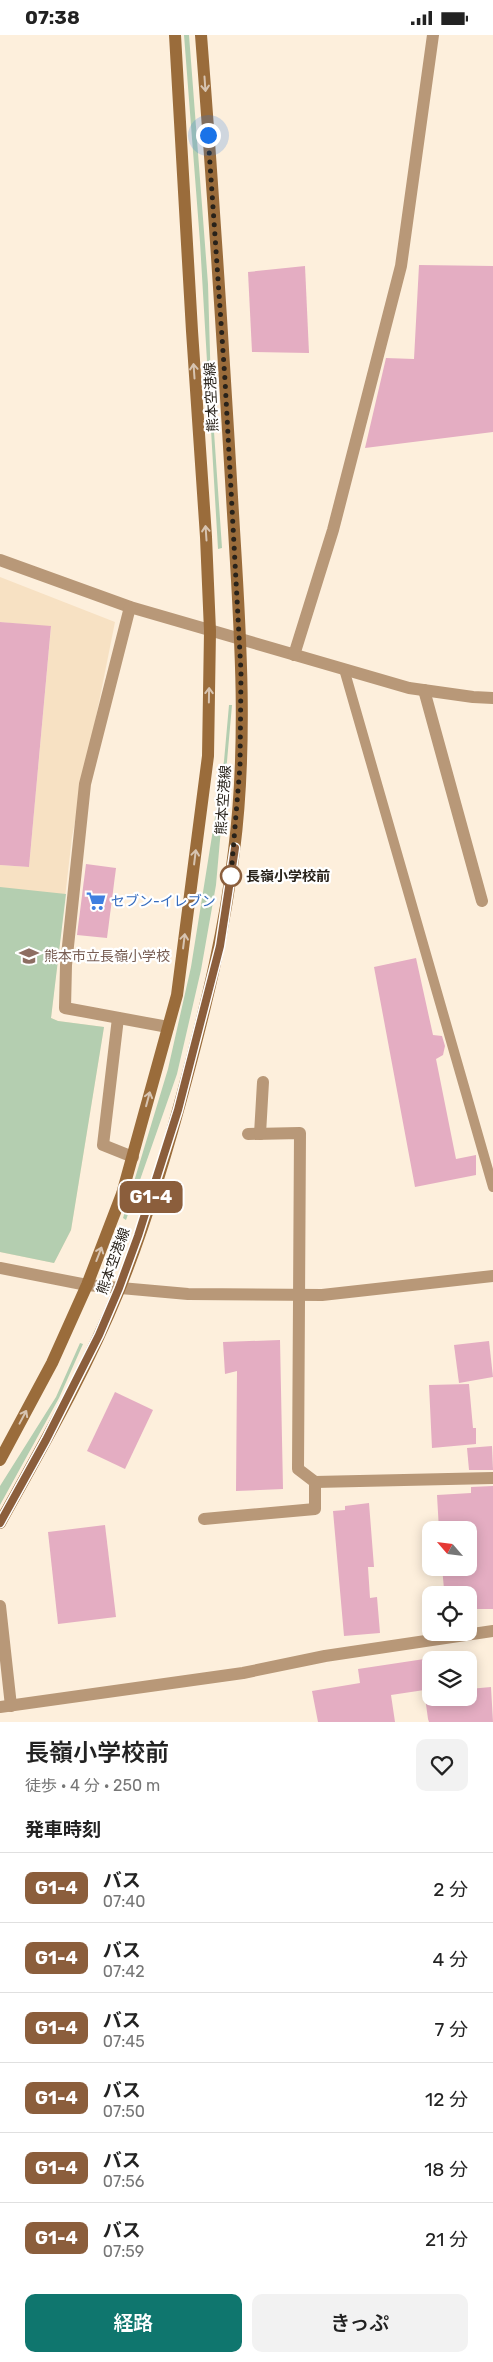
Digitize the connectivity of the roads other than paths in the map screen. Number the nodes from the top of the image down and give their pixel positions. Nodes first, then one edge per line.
1 (175, 35) edge
2 (201, 35) edge
3 (432, 35) edge
4 (0, 560) edge
5 (130, 607) junction
6 (210, 631) junction
7 (240, 639) junction
8 (294, 655) junction
9 (344, 669) junction
10 (424, 690) junction
11 (493, 698) edge
12 (482, 901) dead end
13 (118, 1018) junction
14 (168, 1027) junction
15 (263, 1082) dead end
16 (133, 1157) junction
17 (493, 1187) edge
18 (0, 1268) edge
19 (493, 1276) edge
20 (87, 1285) junction
21 (119, 1288) junction
22 (298, 1296) junction
23 (0, 1459) edge
24 (493, 1478) edge
25 (315, 1482) junction
26 (204, 1519) dead end
27 (0, 1523) edge
28 (0, 1606) edge
29 (493, 1631) edge
30 (5, 1706) edge

6 -> 1 main road, 熊本空港線
2 -> 7 main road, 熊本空港線
3 - 8 street
4 - 5 street
5 - 6 street
5 - 13 street
6 - 7 street
14 -> 6 main road, 熊本空港線
7 - 8 street
7 - 21 main road, 熊本空港線
8 - 9 street
9 - 10 street
9 - 17 lane
10 - 11 street
10 - 12 street
13 - 14 street
13 - 16 street
16 -> 14 main road, 熊本空港線
15 - 22 street
20 -> 16 main road, 熊本空港線
18 - 20 street
19 - 22 street
20 - 21 street
23 -> 20 main road, 熊本空港線
21 - 22 street
21 - 27 main road, 熊本空港線
22 - 25 street
24 - 25 street
25 - 26 street
28 - 30 street
29 - 30 street

